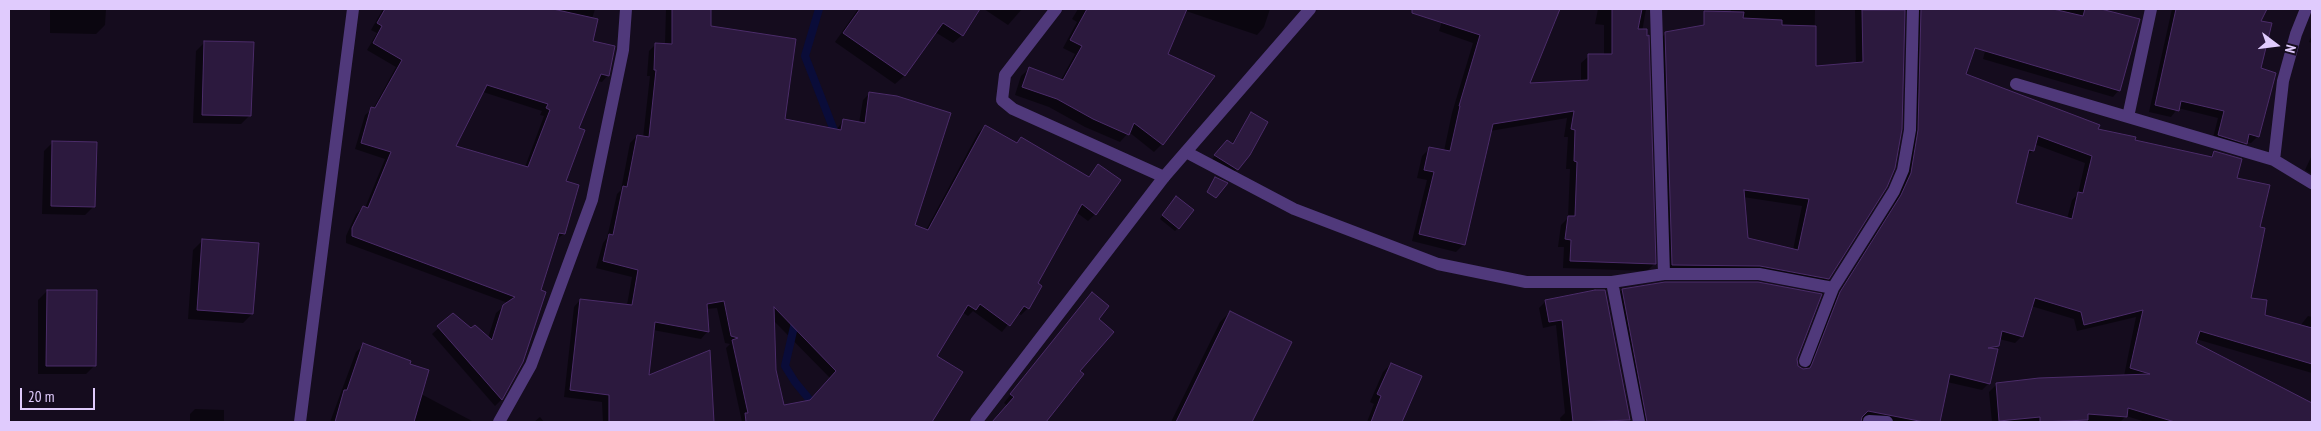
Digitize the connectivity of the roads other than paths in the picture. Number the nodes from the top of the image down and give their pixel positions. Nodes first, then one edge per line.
1 (352, 9) edge
2 (626, 9) edge
3 (1056, 9) edge
4 (1310, 9) edge
5 (1656, 9) edge
6 (1913, 9) edge
7 (2151, 9) edge
8 (2306, 9) edge
9 (2016, 84) dead end
10 (2128, 117) junction
11 (1186, 152) junction
12 (2274, 160) junction
13 (1164, 178) junction
14 (2312, 183) edge
15 (1664, 274) junction
16 (1612, 282) junction
17 (1833, 288) junction
18 (1805, 361) dead end
19 (1869, 421) dead end
20 (300, 422) edge
21 (499, 422) edge
22 (976, 422) edge
23 (1640, 422) edge
24 (1887, 422) edge

1 - 20 street
2 - 21 street
3 - 13 street
4 - 11 street
5 - 15 street
6 - 17 street
7 - 10 street
8 - 12 street
9 - 10 street
10 - 12 street
11 - 13 street
11 - 16 street
12 - 14 street
13 - 22 street
15 - 16 street
15 - 17 street
16 - 23 street
17 - 18 street
19 - 24 street

